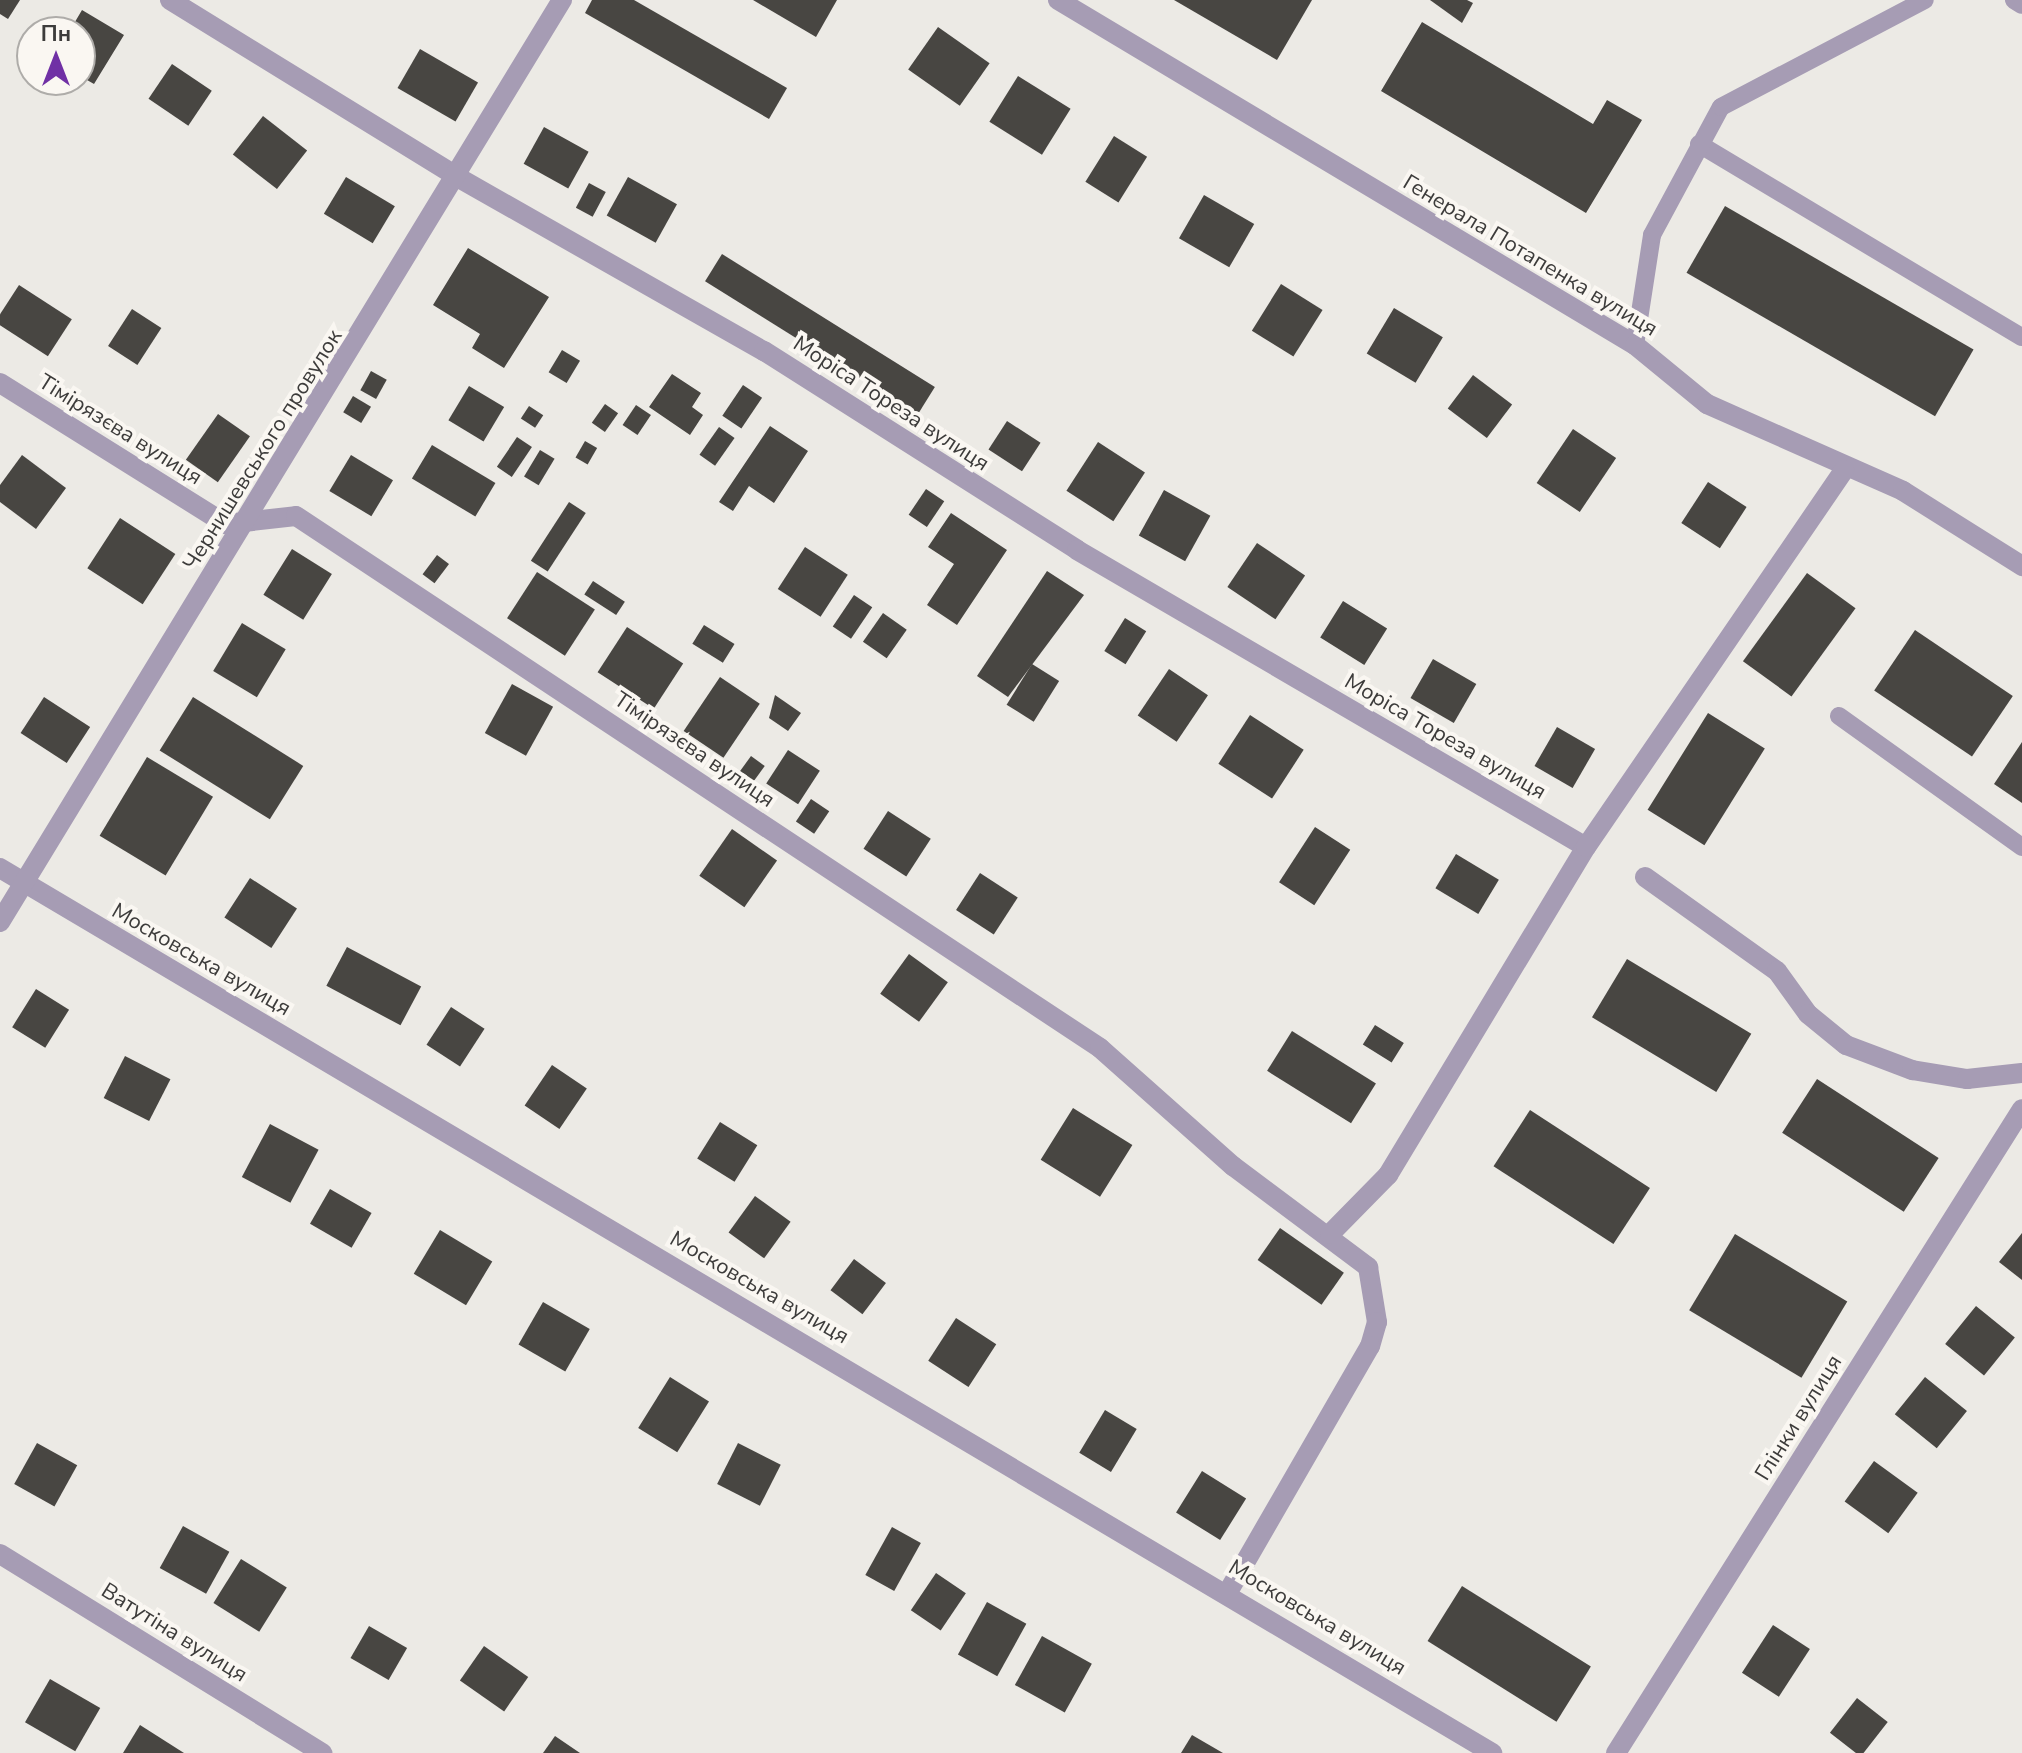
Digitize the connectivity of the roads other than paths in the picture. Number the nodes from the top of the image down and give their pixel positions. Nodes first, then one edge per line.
1 (170, 0) edge
2 (562, 0) edge
3 (1058, 0) edge
4 (1925, 0) edge
5 (2014, 0) edge
6 (2022, 5) edge
7 (1699, 144) junction
8 (459, 178) junction
9 (2022, 337) edge
10 (1635, 345) junction
11 (0, 383) edge
12 (1844, 470) junction
13 (248, 521) junction
14 (2022, 566) edge
15 (1839, 716) dead end
16 (1586, 847) junction
17 (2022, 847) edge
18 (0, 868) edge
19 (1645, 877) dead end
20 (23, 883) junction
21 (0, 922) edge
22 (2022, 1073) edge
23 (2022, 1109) edge
24 (1330, 1234) junction
25 (0, 1554) edge
26 (1228, 1592) junction
27 (322, 1753) edge
28 (1492, 1753) edge
29 (1616, 1753) edge

1 - 8 street, Моріса Тореза вулиця
2 - 8 street, Чернишевського провулок
3 - 10 street, Генерала Потапенка вулиця
4 - 7 lane
5 - 6 lane
7 - 9 lane
7 - 10 lane
8 - 13 street, Чернишевського провулок
8 - 16 street, Моріса Тореза вулиця
10 - 12 street, Генерала Потапенка вулиця
11 - 13 street, Тімірязєва вулиця
12 - 14 street, Генерала Потапенка вулиця
12 - 16 street
13 - 20 street, Чернишевського провулок
13 - 24 street, Тімірязєва вулиця
15 - 17 lane
16 - 24 street
18 - 20 street, Московська вулиця
19 - 22 street
20 - 21 street, Чернишевського провулок
20 - 26 street, Московська вулиця
23 - 29 street, Глінки вулиця
24 - 26 street, Тімірязєва вулиця
25 - 27 street, Ватутіна вулиця
26 - 28 street, Московська вулиця

